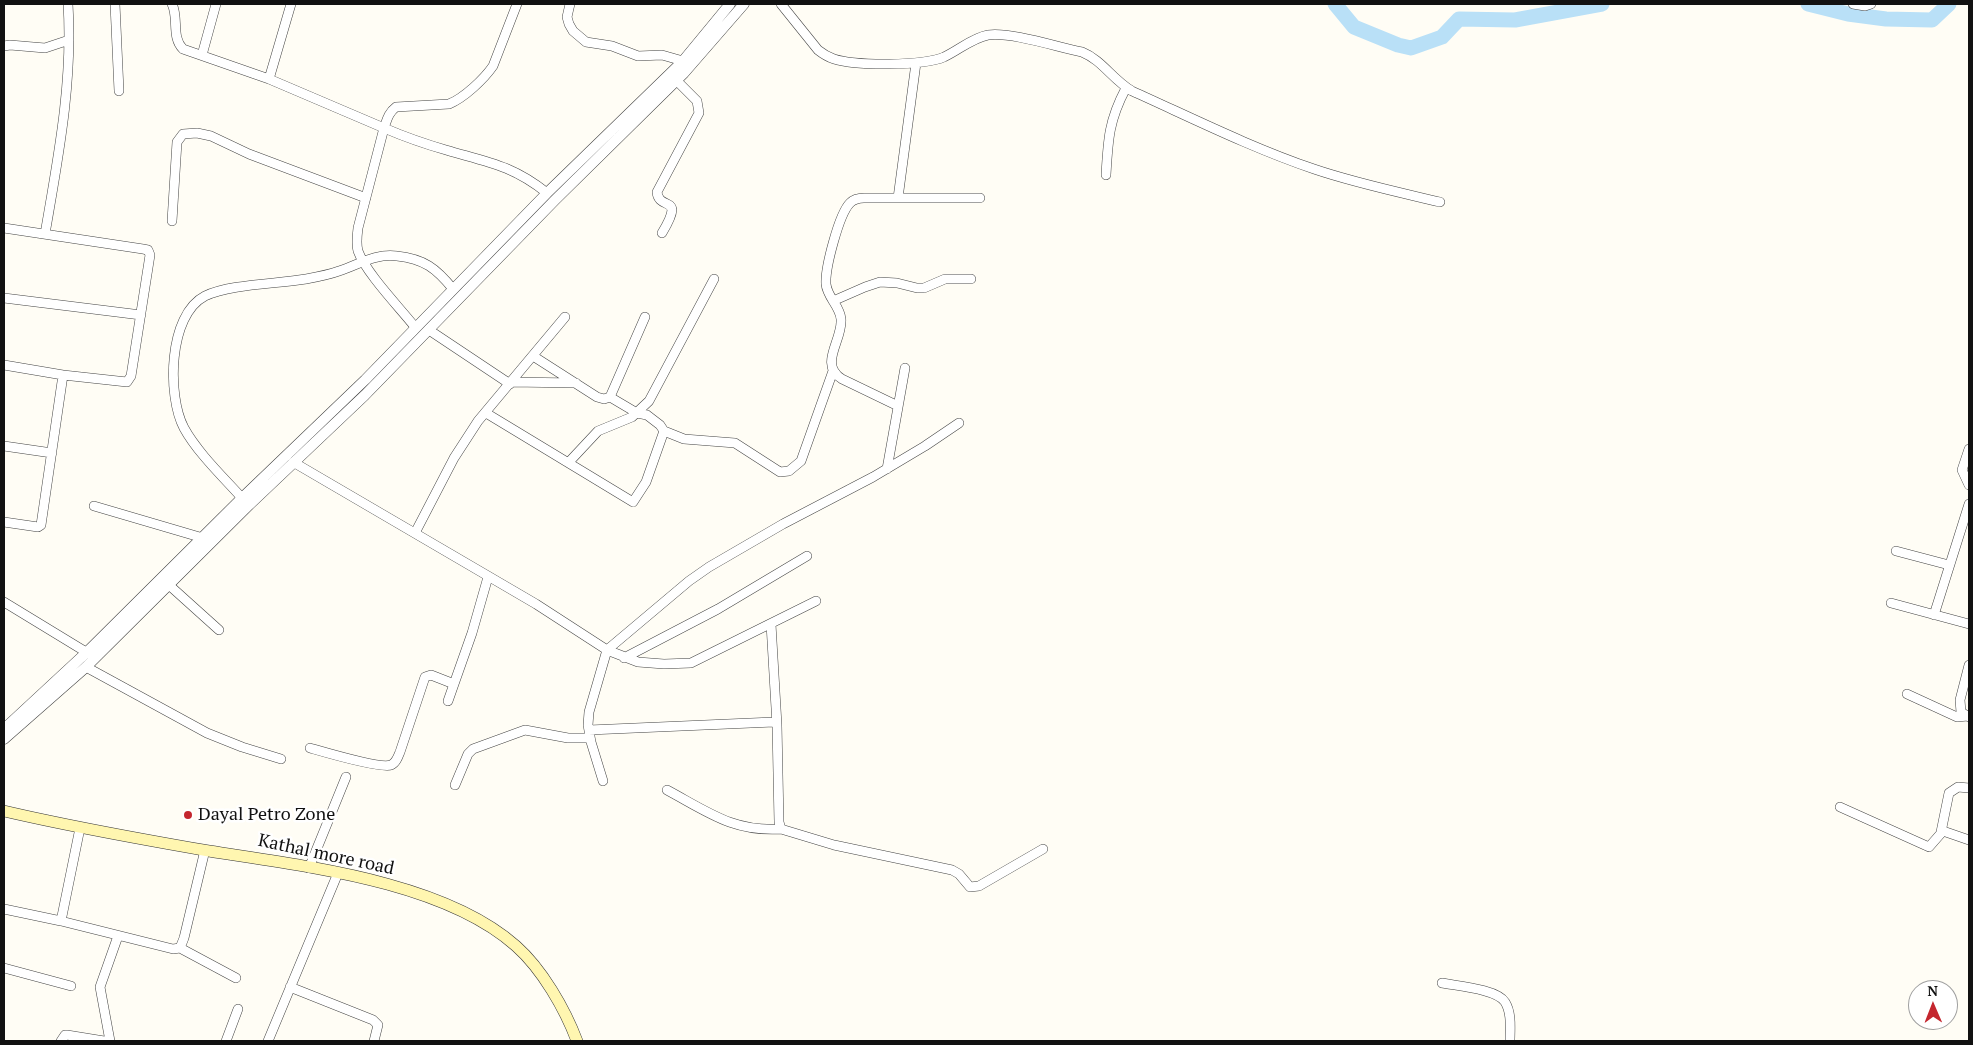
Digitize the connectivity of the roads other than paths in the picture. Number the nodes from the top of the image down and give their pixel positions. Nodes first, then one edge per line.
1 (68, 4) edge
2 (115, 4) edge
3 (172, 4) edge
4 (216, 4) edge
5 (290, 4) edge
6 (517, 4) edge
7 (570, 4) edge
8 (730, 4) edge
9 (744, 4) edge
10 (782, 4) edge
11 (1853, 4) edge
12 (1871, 4) edge
13 (69, 40) junction
14 (4, 46) edge
15 (202, 55) junction
16 (683, 61) junction
17 (916, 63) junction
18 (269, 79) junction
19 (676, 80) junction
20 (1126, 88) junction
21 (119, 91) dead end
22 (384, 128) junction
23 (1106, 175) dead end
24 (547, 193) junction
25 (366, 198) junction
26 (898, 198) junction
27 (980, 198) dead end
28 (1440, 202) dead end
29 (172, 222) dead end
30 (4, 228) edge
31 (662, 233) dead end
32 (45, 234) junction
33 (363, 261) junction
34 (714, 279) dead end
35 (971, 279) dead end
36 (453, 289) junction
37 (4, 298) edge
38 (833, 301) junction
39 (141, 315) junction
40 (565, 317) dead end
41 (645, 317) dead end
42 (415, 327) junction
43 (429, 330) junction
44 (533, 356) junction
45 (4, 365) edge
46 (905, 368) dead end
47 (833, 371) junction
48 (63, 375) junction
49 (511, 383) junction
50 (576, 383) junction
51 (610, 397) junction
52 (898, 406) junction
53 (486, 413) junction
54 (637, 413) junction
55 (959, 423) dead end
56 (664, 431) junction
57 (4, 446) edge
58 (1969, 449) edge
59 (52, 453) junction
60 (293, 462) junction
61 (569, 462) junction
62 (887, 469) junction
63 (1969, 485) edge
64 (242, 498) junction
65 (1969, 504) edge
66 (94, 506) dead end
67 (4, 522) edge
68 (415, 533) junction
69 (202, 538) junction
70 (1896, 551) dead end
71 (807, 556) dead end
72 (1949, 566) junction
73 (488, 576) junction
74 (169, 585) junction
75 (816, 601) dead end
76 (4, 602) edge
77 (1890, 603) dead end
78 (1934, 615) junction
79 (771, 624) junction
80 (1969, 624) edge
81 (219, 630) dead end
82 (607, 650) junction
83 (91, 655) junction
84 (624, 658) junction
85 (1969, 665) edge
86 (86, 667) junction
87 (454, 684) junction
88 (1907, 694) dead end
89 (448, 701) dead end
90 (1968, 717) edge
91 (777, 724) junction
92 (5, 727) edge
93 (589, 734) junction
94 (4, 739) edge
95 (310, 748) dead end
96 (281, 759) dead end
97 (346, 777) dead end
98 (603, 781) dead end
99 (456, 785) dead end
100 (1969, 788) edge
101 (667, 790) dead end
102 (1840, 807) dead end
103 (4, 811) edge
104 (80, 828) junction
105 (782, 829) junction
106 (1941, 832) junction
107 (1969, 840) edge
108 (1043, 849) dead end
109 (205, 850) junction
110 (310, 868) junction
111 (338, 873) junction
112 (4, 909) edge
113 (61, 921) junction
114 (118, 936) junction
115 (180, 948) junction
116 (4, 968) edge
117 (236, 978) dead end
118 (1442, 983) dead end
119 (71, 986) dead end
120 (290, 987) junction
121 (238, 1010) dead end
122 (61, 1041) edge
123 (104, 1041) edge
124 (110, 1041) edge
125 (226, 1041) edge
126 (268, 1041) edge
127 (374, 1041) edge
128 (578, 1041) edge
129 (1510, 1041) edge

1 - 13 street
2 - 21 street
3 - 15 street
4 - 15 street
5 - 18 street
6 - 22 street
7 - 16 street
8 - 16 street
9 - 19 street
10 - 17 street
11 - 12 street
13 - 14 street
13 - 32 street
15 - 18 street
16 - 24 street
17 - 20 street
17 - 26 street
18 - 22 street
19 - 31 street
19 - 43 street
20 - 23 street
20 - 28 street
22 - 24 street
22 - 25 street
24 - 36 street
25 - 29 street
25 - 33 street
26 - 27 street
26 - 38 street
30 - 32 street
32 - 39 street
33 - 36 street
33 - 42 street
33 - 64 street
34 - 54 street
35 - 38 street
36 - 42 street
37 - 39 street
38 - 47 street
39 - 48 street
40 - 44 street
41 - 51 street
42 - 64 street
43 - 49 street
43 - 60 street
44 - 49 street
44 - 50 street
45 - 48 street
46 - 52 street
47 - 52 street
47 - 56 street
48 - 59 street
49 - 50 street
49 - 53 street
50 - 51 street
51 - 54 street
52 - 62 street
53 - 61 street
53 - 68 street
54 - 56 street
54 - 61 street
55 - 62 street
56 - 61 street
57 - 59 street
58 - 63 street
59 - 67 street
60 - 68 street
60 - 74 street
62 - 82 street
64 - 69 street
65 - 72 street
66 - 69 street
68 - 73 street
69 - 83 street
70 - 72 street
71 - 84 street
72 - 78 street
73 - 82 street
73 - 87 street
74 - 81 street
74 - 83 street
75 - 79 street
76 - 83 street
77 - 78 street
78 - 80 street
79 - 84 street
79 - 91 street
82 - 84 street
82 - 93 street
83 - 86 street
83 - 92 street
85 - 90 street
86 - 94 street
86 - 96 street
87 - 89 street
87 - 95 street
88 - 90 street
91 - 93 street
91 - 105 street
93 - 98 street
93 - 99 street
97 - 110 street
100 - 106 street
101 - 105 street
102 - 106 street
103 - 104 main road, Kathal more road
104 - 109 main road, Kathal more road
104 - 113 street
105 - 108 street
106 - 107 street
109 - 110 main road, Kathal more road
109 - 115 street
110 - 111 main road, Kathal more road
111 - 120 street
111 - 128 main road, Kathal more road
112 - 113 street
113 - 114 street
114 - 115 street
114 - 124 street
115 - 117 street
116 - 119 street
118 - 129 street
120 - 126 street
120 - 127 street
121 - 125 street
122 - 123 street

